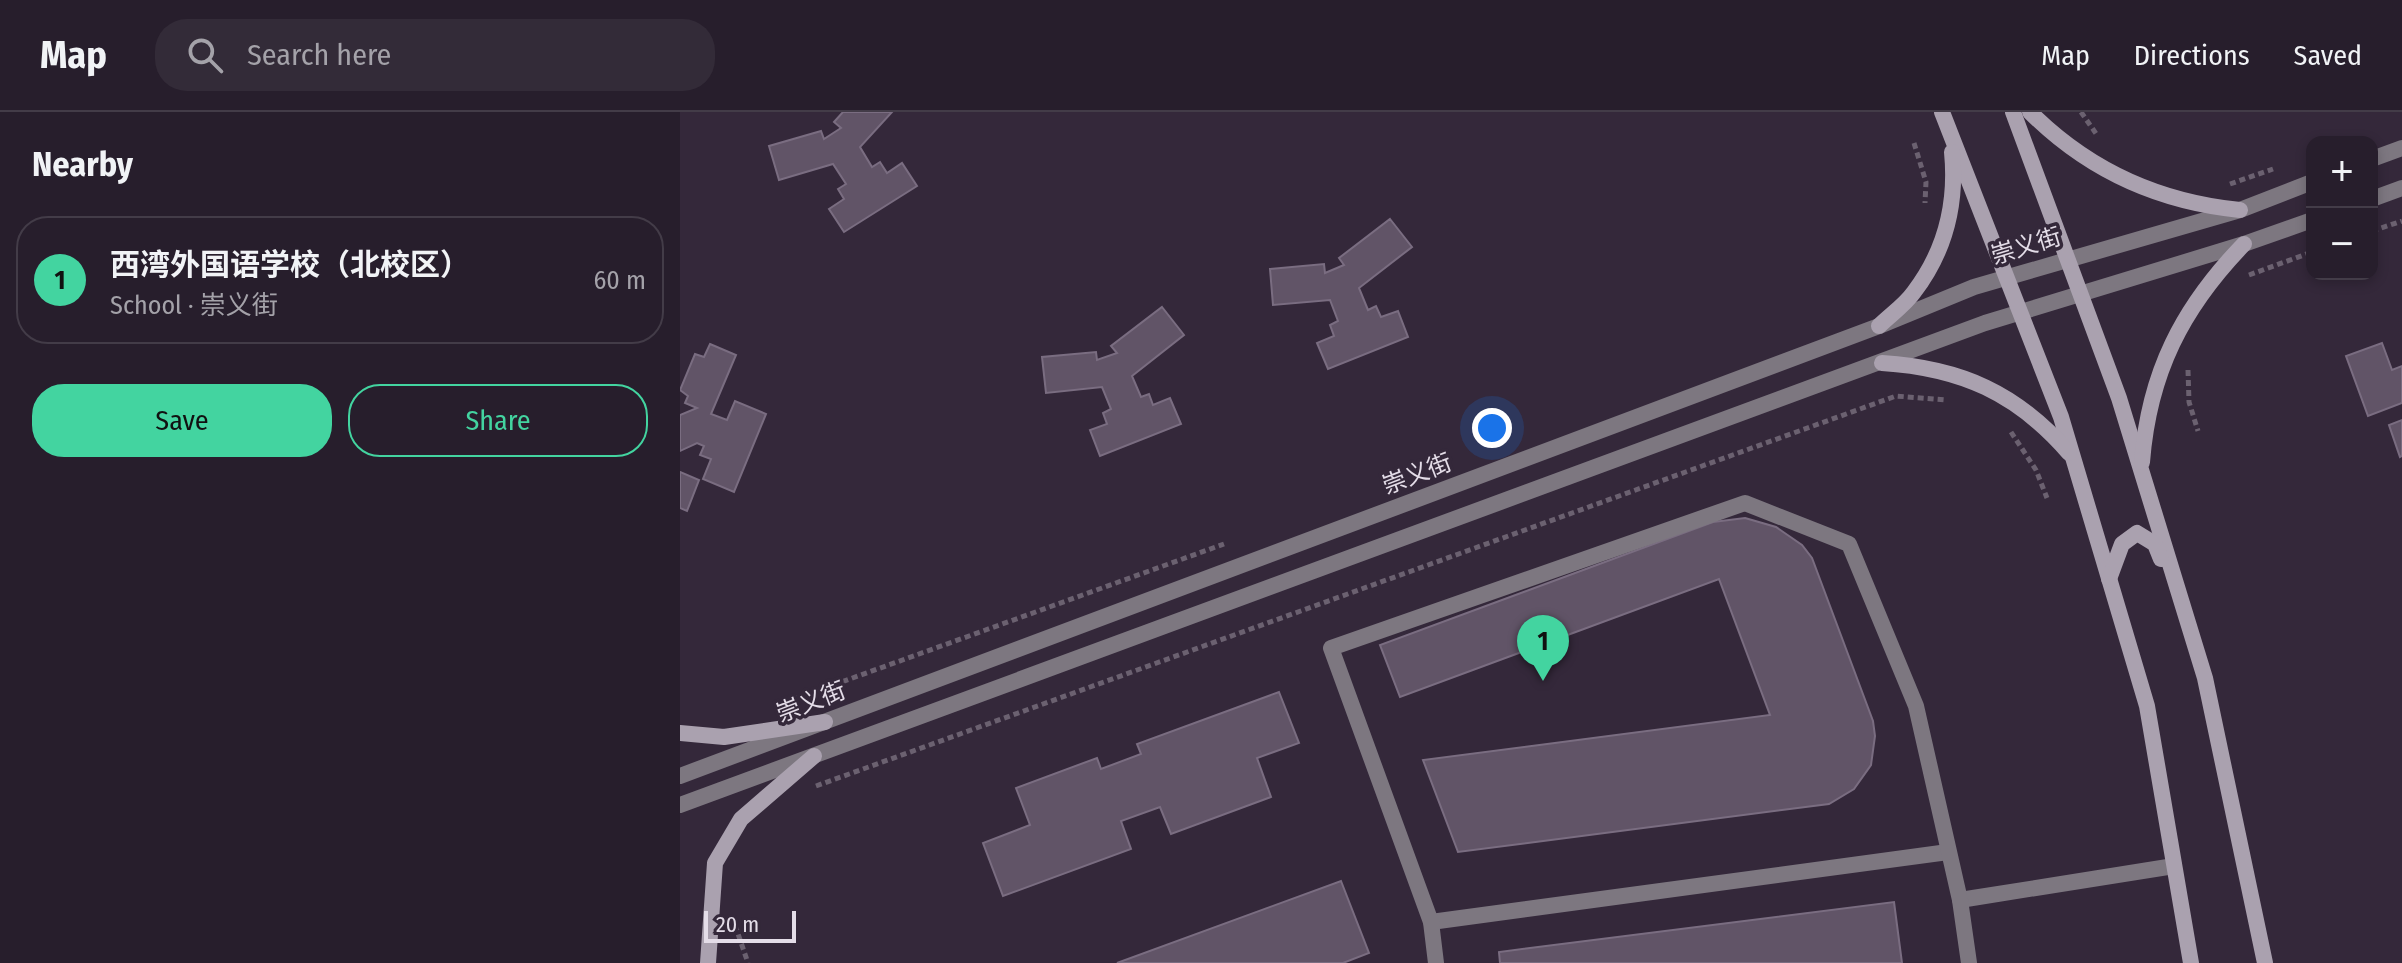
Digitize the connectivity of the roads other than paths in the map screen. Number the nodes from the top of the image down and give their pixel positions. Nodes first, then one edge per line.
1 (1942, 112) edge
2 (2013, 112) edge
3 (2030, 112) edge
4 (2402, 148) edge
5 (2378, 157) edge
6 (2306, 184) edge
7 (2402, 188) edge
8 (2378, 197) edge
9 (2240, 210) junction
10 (2306, 222) edge
11 (2244, 244) junction
12 (2068, 259) junction
13 (2007, 277) junction
14 (2080, 293) junction
15 (2020, 312) junction
16 (1879, 326) junction
17 (1882, 363) junction
18 (2073, 457) junction
19 (2142, 472) junction
20 (2109, 579) junction
21 (2185, 612) junction
22 (825, 722) junction
23 (680, 733) edge
24 (814, 756) junction
25 (680, 776) edge
26 (680, 805) edge
27 (1948, 852) junction
28 (2174, 866) junction
29 (1960, 900) junction
30 (1431, 922) junction
31 (708, 963) edge
32 (1436, 963) edge
33 (1969, 963) edge
34 (2191, 963) edge
35 (2265, 963) edge

1 - 13 street
1 - 16 street
2 - 12 street
3 - 9 street
4 - 5 street
6 - 9 street, 崇义街
7 - 8 street
9 - 12 street, 崇义街
10 - 11 street
11 - 14 street
11 - 19 street
12 - 13 street, 崇义街
12 - 14 street
13 - 15 street
13 - 16 street, 崇义街
14 - 15 street
14 - 19 street
15 - 17 street
15 - 18 street
16 - 22 street, 崇义街
17 - 18 street
17 - 24 street
18 - 20 street
19 - 21 street
20 - 21 street
20 - 28 street
21 - 35 street
22 - 23 street
22 - 25 street, 崇义街
24 - 26 street
24 - 31 street
27 - 29 street
27 - 30 street
27 - 30 street
28 - 29 street
28 - 34 street
29 - 33 street
30 - 32 street

